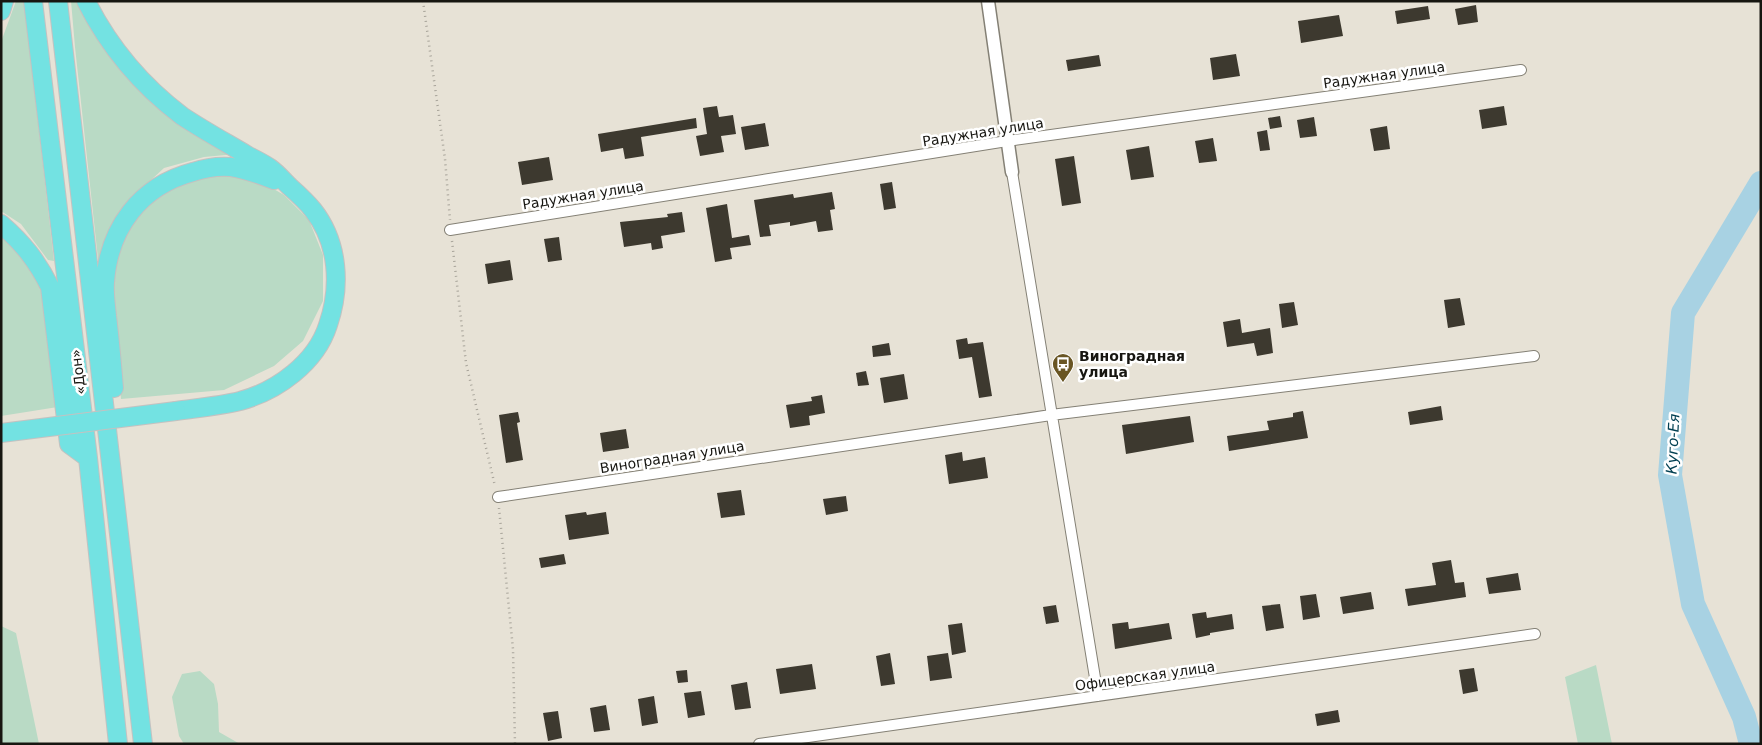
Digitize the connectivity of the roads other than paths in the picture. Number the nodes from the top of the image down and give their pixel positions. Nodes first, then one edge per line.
1 (4, 1) edge
2 (33, 1) edge
3 (58, 1) edge
4 (86, 1) edge
5 (988, 1) edge
6 (1, 11) edge
7 (1521, 70) dead end
8 (1007, 141) junction
9 (1012, 172) joint
10 (291, 187) junction
11 (1, 224) edge
12 (450, 230) road end
13 (1534, 356) dead end
14 (1051, 415) junction
15 (1, 434) edge
16 (88, 458) junction
17 (113, 485) junction
18 (498, 497) road end
19 (1535, 634) dead end
20 (1098, 696) junction
21 (118, 744) edge
22 (143, 744) edge
23 (759, 744) edge

1 - 6 highway
2 - 16 highway, «Дон»
3 - 17 highway, «Дон»
4 - 10 highway
5 - 8 street
7 - 8 street, Радужная улица
8 - 9 street
8 - 12 street, Радужная улица
9 - 14 street
10 - 15 highway, bridge
10 - 17 highway
11 - 16 highway
13 - 14 street, Виноградная улица
14 - 18 street, Виноградная улица
14 - 20 street
16 - 21 highway, «Дон»
17 - 22 highway, «Дон»
19 - 20 street, Офицерская улица
20 - 23 street, Офицерская улица

